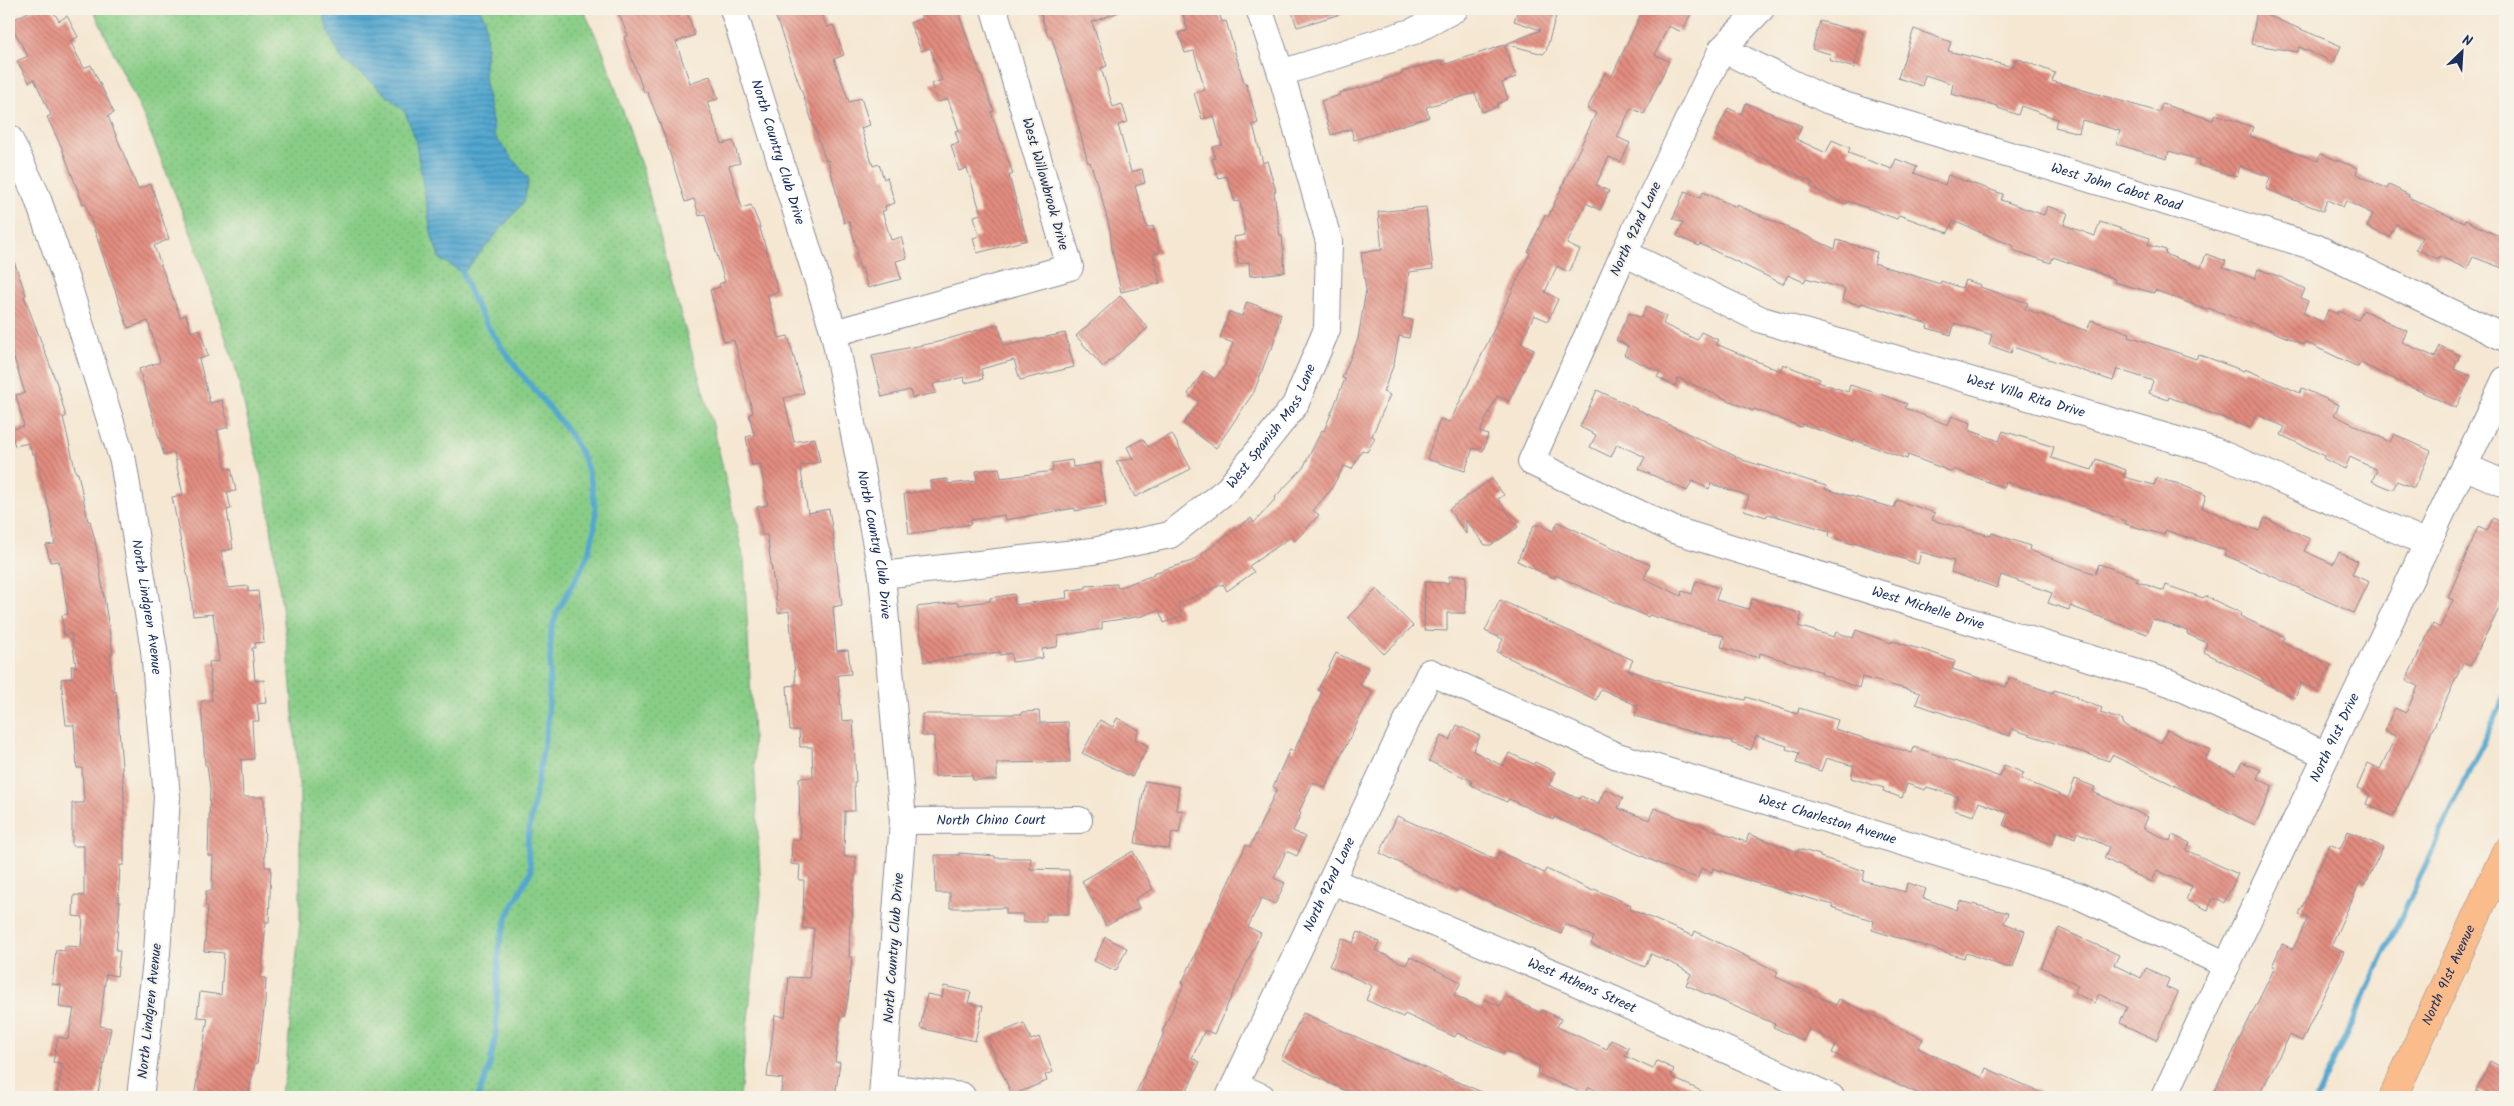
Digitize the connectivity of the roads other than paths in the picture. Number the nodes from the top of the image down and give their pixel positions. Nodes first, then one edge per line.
1 (733, 9) edge
2 (994, 9) edge
3 (1259, 9) edge
4 (1454, 9) edge
5 (1761, 9) edge
6 (1722, 49) junction
7 (1281, 73) junction
8 (9, 138) edge
9 (1624, 253) junction
10 (834, 333) junction
11 (2505, 338) edge
12 (2505, 380) edge
13 (1532, 462) joint
14 (2464, 466) junction
15 (2505, 484) edge
16 (2427, 543) junction
17 (882, 575) junction
18 (1430, 672) joint
19 (2326, 755) junction
20 (903, 820) junction
21 (1079, 820) dead end
22 (2505, 854) edge
23 (1332, 881) junction
24 (2227, 965) junction
25 (1232, 1091) edge
26 (883, 1092) edge
27 (962, 1096) dead end
28 (140, 1097) edge
29 (1262, 1097) edge
30 (1831, 1097) edge
31 (2164, 1097) edge
32 (2393, 1097) edge

1 - 10 street, North Country Club Drive
2 - 10 street, West Willowbrook Drive
3 - 7 street, West Spanish Moss Lane
4 - 7 street
5 - 6 street, North 92nd Lane
6 - 9 street, North 92nd Lane
6 - 11 street, West John Cabot Road
7 - 17 street, West Spanish Moss Lane
8 - 28 street, North Lindgren Avenue
9 - 13 street, North 92nd Lane
9 - 16 street, West Villa Rita Drive
10 - 17 street, North Country Club Drive
12 - 14 street, North 91st Drive
13 - 19 street, West Michelle Drive
14 - 15 street
14 - 16 street, North 91st Drive
16 - 19 street, North 91st Drive
17 - 20 street, North Country Club Drive
18 - 23 street, North 92nd Lane
18 - 24 street, West Charleston Avenue
19 - 24 street, North 91st Drive
20 - 21 street, North Chino Court
20 - 26 street, North Country Club Drive
22 - 32 main road, North 91st Avenue
23 - 25 street, North 92nd Lane
23 - 30 street, West Athens Street
24 - 31 street, North 91st Drive
25 - 29 street
26 - 27 street

